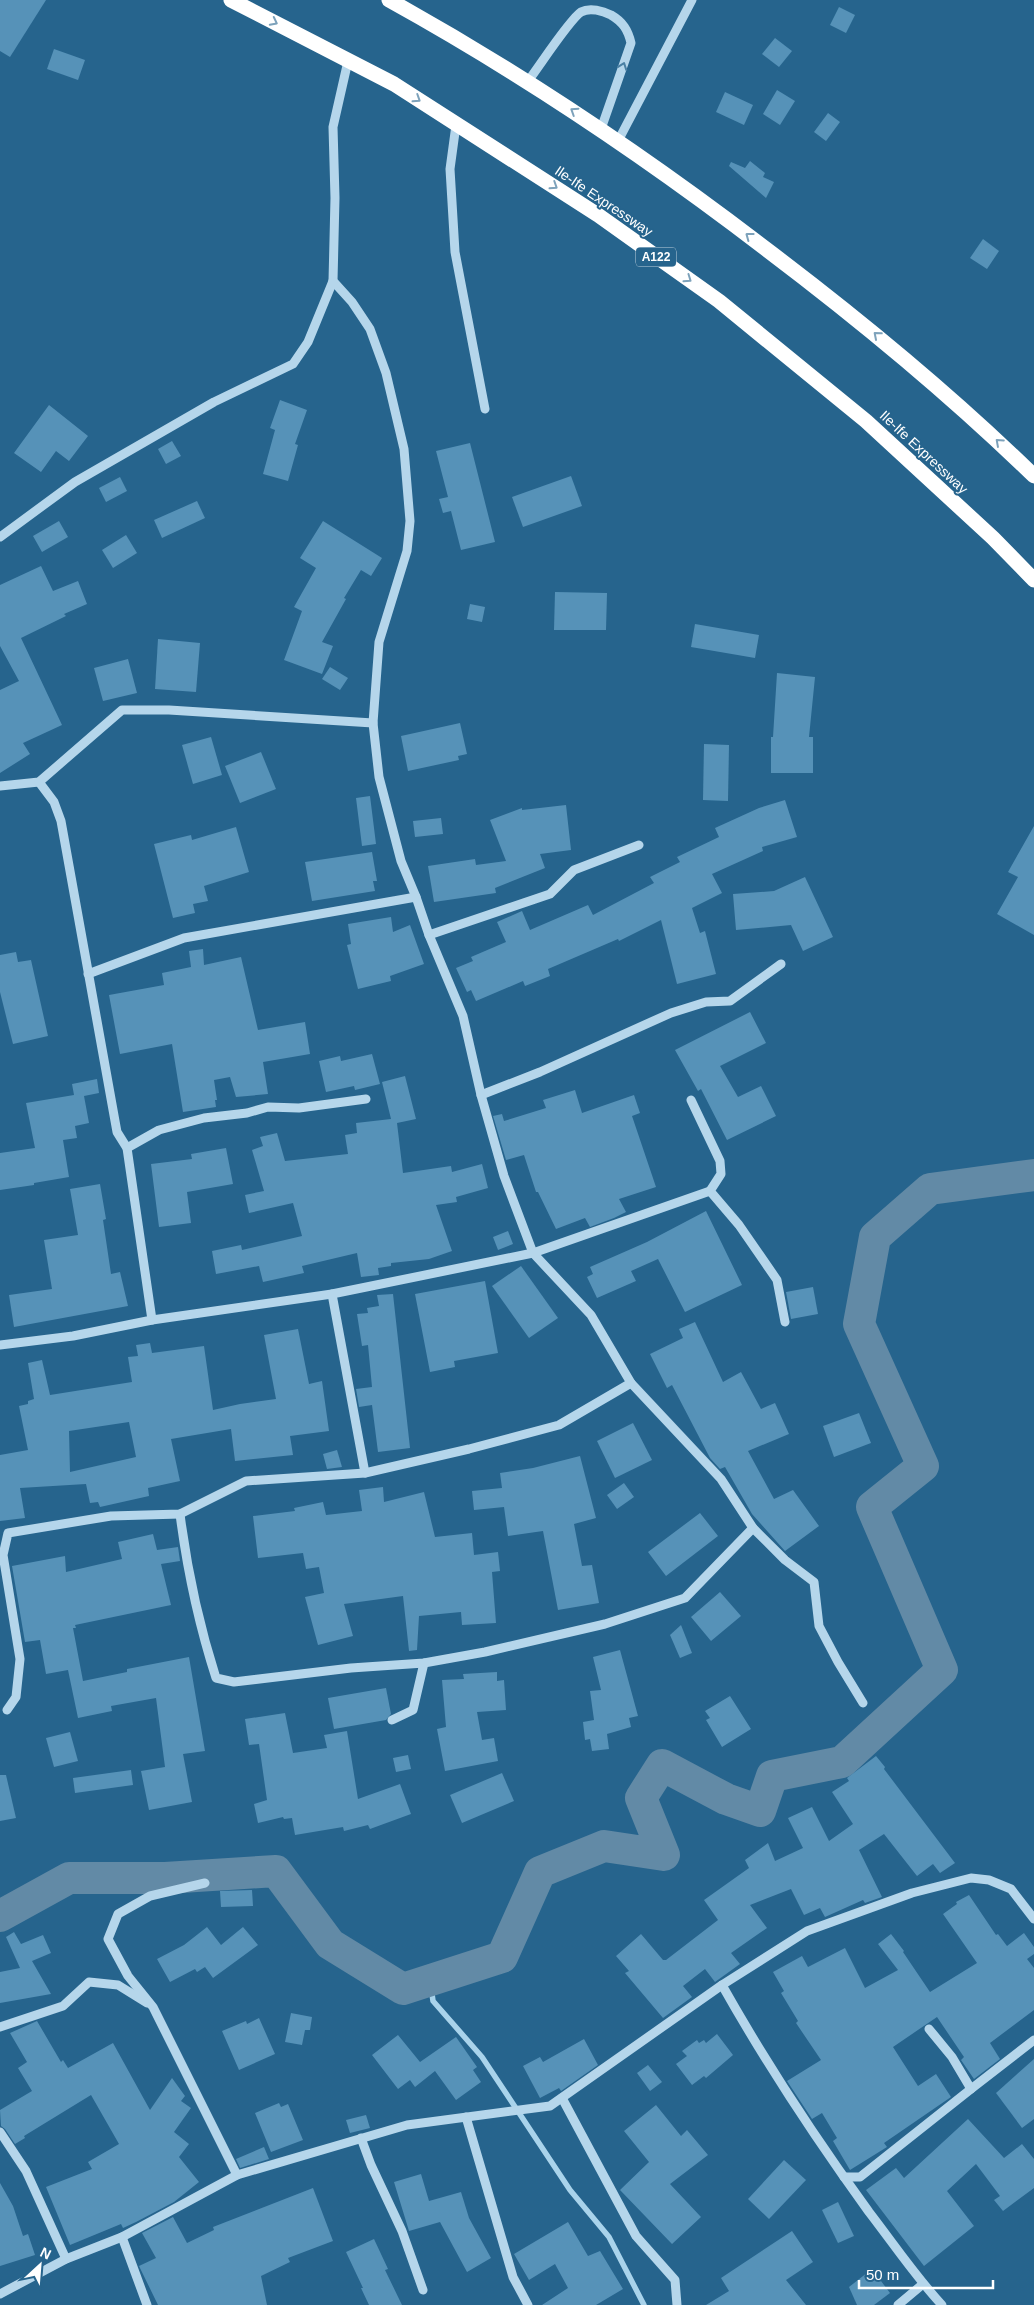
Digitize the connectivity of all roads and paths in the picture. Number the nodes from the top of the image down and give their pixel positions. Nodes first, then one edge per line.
1 (231, 0) edge
2 (389, 0) edge
3 (692, 0) edge
4 (348, 61) junction
5 (528, 81) junction
6 (456, 125) junction
7 (601, 129) junction
8 (618, 141) junction
9 (333, 281) junction
10 (485, 408) dead end
11 (1034, 476) edge
12 (0, 537) edge
13 (1034, 580) edge
14 (373, 723) junction
15 (39, 782) junction
16 (0, 786) edge
17 (639, 846) dead end
18 (416, 897) junction
19 (429, 935) junction
20 (781, 964) dead end
21 (88, 974) junction
22 (480, 1096) junction
23 (366, 1099) dead end
24 (691, 1100) dead end
25 (127, 1148) junction
26 (710, 1191) junction
27 (533, 1253) junction
28 (332, 1294) junction
29 (152, 1320) junction
30 (785, 1322) dead end
31 (0, 1345) edge
32 (631, 1383) junction
33 (365, 1473) junction
34 (180, 1514) junction
35 (753, 1528) junction
36 (424, 1663) junction
37 (863, 1703) dead end
38 (7, 1710) dead end
39 (392, 1720) dead end
40 (205, 1883) dead end
41 (1034, 1919) edge
42 (722, 1985) junction
43 (153, 2006) junction
44 (0, 2027) edge
45 (929, 2029) dead end
46 (1034, 2040) edge
47 (971, 2089) junction
48 (562, 2098) junction
49 (466, 2117) junction
50 (0, 2132) edge
51 (361, 2138) junction
52 (237, 2175) junction
53 (844, 2177) junction
54 (122, 2237) junction
55 (66, 2259) junction
56 (922, 2284) junction
57 (424, 2290) dead end
58 (0, 2294) edge
59 (147, 2305) edge
60 (528, 2305) edge
61 (677, 2305) edge
62 (898, 2305) edge
63 (942, 2305) edge

1 -> 4 highway, Ile-Ife Expressway / A122
2 - 5 highway
3 - 8 street
4 -> 6 highway, Ile-Ife Expressway / A122
4 - 9 street
7 -> 5 highway
7 -> 5 street
6 - 10 street
6 -> 13 highway, Ile-Ife Expressway / A122
7 - 8 highway
11 -> 8 highway
9 - 12 street
9 - 14 street
14 - 15 street
14 - 18 street
15 - 16 street
15 - 21 street
17 - 19 street
18 - 19 street
18 - 21 street
19 - 22 street
20 - 22 street
21 - 25 street
22 - 27 street
23 - 25 street
24 - 26 street
25 - 29 street
26 - 27 street
26 - 30 street
27 - 28 street
27 - 32 street
28 - 29 street
28 - 33 street
29 - 31 street
32 - 33 street
32 - 35 street
33 - 34 street
34 - 36 street
34 - 38 street
35 - 36 street
35 - 37 street
36 - 39 street
40 - 43 street
41 - 42 street
42 - 48 street
42 - 53 street
43 - 44 street
43 - 52 street
45 - 47 street
46 - 47 street
47 - 53 street
48 - 49 street
48 - 61 street
49 - 51 street
49 - 60 street
50 - 55 street
51 - 52 street
51 - 57 street
52 - 54 street
53 - 56 street
54 - 55 street
54 - 59 street
55 - 58 street
56 - 62 street
56 - 63 street

